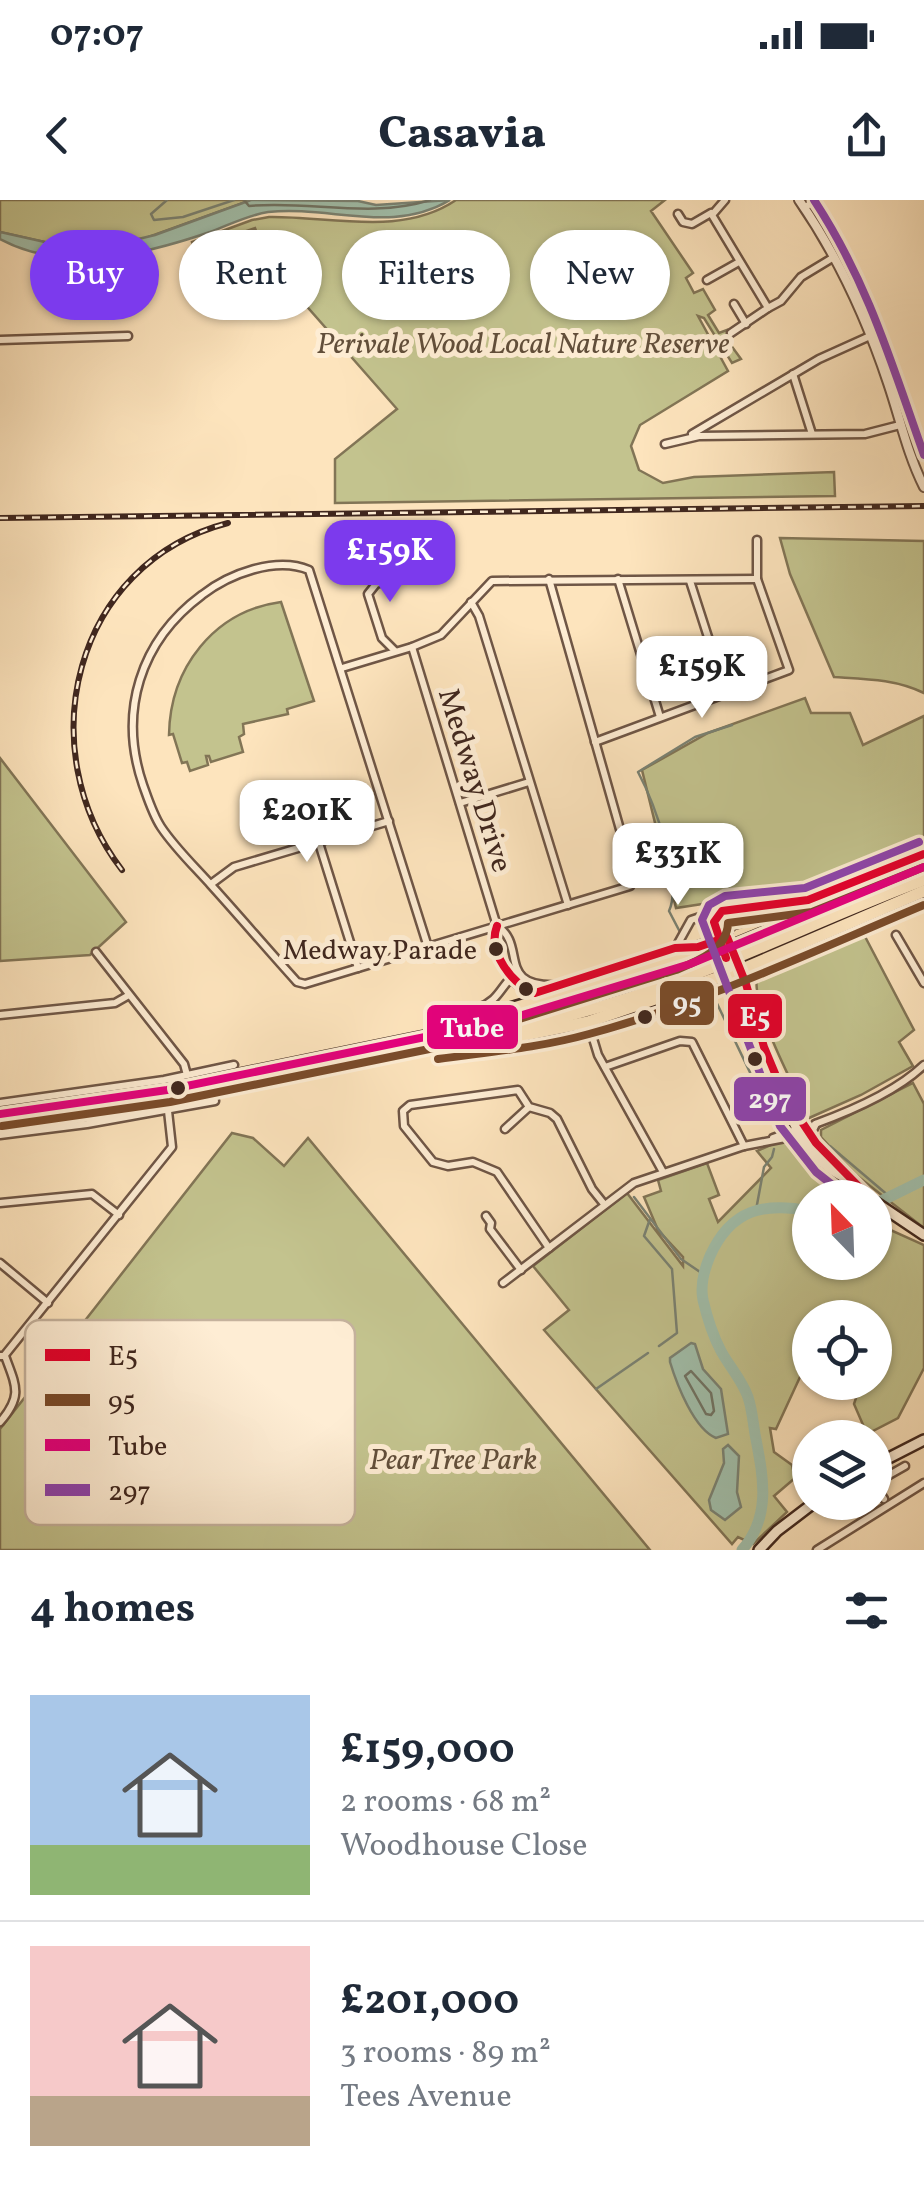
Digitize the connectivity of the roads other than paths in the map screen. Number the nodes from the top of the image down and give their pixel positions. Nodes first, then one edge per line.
1 (725, 200) edge
2 (816, 200) edge
3 (802, 204) edge
4 (712, 212) junction
5 (678, 214) dead end
6 (834, 258) junction
7 (739, 262) junction
8 (707, 280) dead end
9 (734, 304) dead end
10 (768, 308) junction
11 (746, 324) junction
12 (731, 333) dead end
13 (128, 336) dead end
14 (870, 336) junction
15 (0, 340) edge
16 (793, 374) junction
17 (731, 413) junction
18 (900, 425) junction
19 (812, 434) junction
20 (738, 436) junction
21 (924, 486) edge
22 (757, 540) dead end
23 (416, 572) dead end
24 (549, 579) junction
25 (757, 579) junction
26 (618, 580) junction
27 (690, 581) junction
28 (471, 602) junction
29 (412, 647) junction
30 (396, 652) junction
31 (342, 668) junction
32 (726, 694) junction
33 (660, 717) junction
34 (595, 742) junction
35 (529, 782) junction
36 (460, 802) junction
37 (389, 821) junction
38 (319, 842) junction
39 (924, 854) edge
40 (924, 867) edge
41 (924, 880) edge
42 (211, 884) junction
43 (924, 891) edge
44 (808, 900) junction
45 (568, 905) junction
46 (784, 908) junction
47 (498, 926) junction
48 (896, 935) dead end
49 (720, 936) junction
50 (428, 947) junction
51 (676, 948) junction
52 (698, 948) junction
53 (96, 952) dead end
54 (358, 968) junction
55 (735, 969) junction
56 (519, 973) junction
57 (508, 978) junction
58 (924, 983) edge
59 (560, 985) junction
60 (129, 995) junction
61 (478, 1008) dead end
62 (0, 1015) edge
63 (591, 1032) dead end
64 (444, 1040) junction
65 (924, 1065) edge
66 (234, 1066) dead end
67 (605, 1067) junction
68 (187, 1074) junction
69 (216, 1102) dead end
70 (0, 1103) edge
71 (530, 1106) junction
72 (168, 1111) junction
73 (0, 1114) edge
74 (0, 1124) edge
75 (504, 1129) dead end
76 (802, 1131) junction
77 (0, 1135) edge
78 (744, 1146) junction
79 (662, 1172) junction
80 (849, 1180) edge
81 (0, 1203) edge
82 (604, 1204) junction
83 (892, 1213) edge
84 (119, 1215) junction
85 (486, 1216) dead end
86 (924, 1235) edge
87 (549, 1248) junction
88 (0, 1263) edge
89 (521, 1270) junction
90 (503, 1283) dead end
91 (48, 1303) junction
92 (33, 1320) edge
93 (25, 1330) edge
94 (2, 1356) edge
95 (0, 1422) edge
96 (924, 1440) edge
97 (892, 1457) edge
98 (905, 1466) dead end
99 (892, 1474) edge
100 (924, 1484) edge
101 (792, 1520) edge
102 (760, 1550) edge
103 (817, 1550) edge

1 - 4 street
2 - 3 street
3 - 6 street
4 - 5 street
4 - 7 street
6 - 10 street
6 - 14 street
7 - 8 street
7 - 10 street
9 - 11 street
10 - 11 street
11 - 12 street
13 - 15 street
14 - 16 street
14 - 18 street
16 - 17 street
16 - 19 street
17 - 20 street
17 - 20 street
18 - 19 street
18 - 21 street
19 - 20 street
22 - 25 street
23 - 30 street
24 - 26 street
24 - 28 street
24 - 34 street
25 - 27 street
25 - 32 street
26 - 27 street
26 - 33 street
27 - 32 street
28 - 29 street
28 - 35 street
29 - 30 street
29 - 36 street, Medway Drive
30 - 31 street
31 - 37 street
31 - 42 street
32 - 33 street
33 - 34 street
34 - 45 street
35 - 36 street
35 - 45 street
36 - 47 street, Medway Drive
37 - 38 street
37 - 50 street
38 - 42 street
38 - 54 street
39 - 44 main road
40 - 64 highway
41 - 64 highway
42 - 54 street
43 - 55 highway
44 - 46 main road
44 - 49 main road
45 - 47 street
46 - 49 main road
46 - 49 main road
47 - 50 street
47 - 56 street
47 - 57 street
48 - 58 street
49 - 51 street
49 - 52 highway
49 - 55 main road, bridge
50 - 54 street
51 - 52 street
51 - 59 street
52 - 64 highway
53 - 60 street
55 - 64 highway
55 - 76 main road
56 - 57 street
56 - 59 street
57 - 59 street
57 - 61 street
60 - 62 street
60 - 68 street
63 - 67 street
64 - 73 highway
64 - 74 highway
65 - 76 street
66 - 68 street
67 - 78 street
67 - 79 street
68 - 70 street
69 - 72 street
71 - 75 street
71 - 82 street
71 - 87 street
72 - 77 street
72 - 84 street
76 - 78 street
76 - 80 main road
78 - 79 street
79 - 82 street
81 - 84 street
82 - 87 street
83 - 86 main road
84 - 91 street
85 - 89 street
87 - 89 street
88 - 91 street
89 - 90 street
91 - 92 street
93 - 94 street
94 - 95 street
96 - 97 main road
98 - 99 street
100 - 103 street
101 - 102 main road

